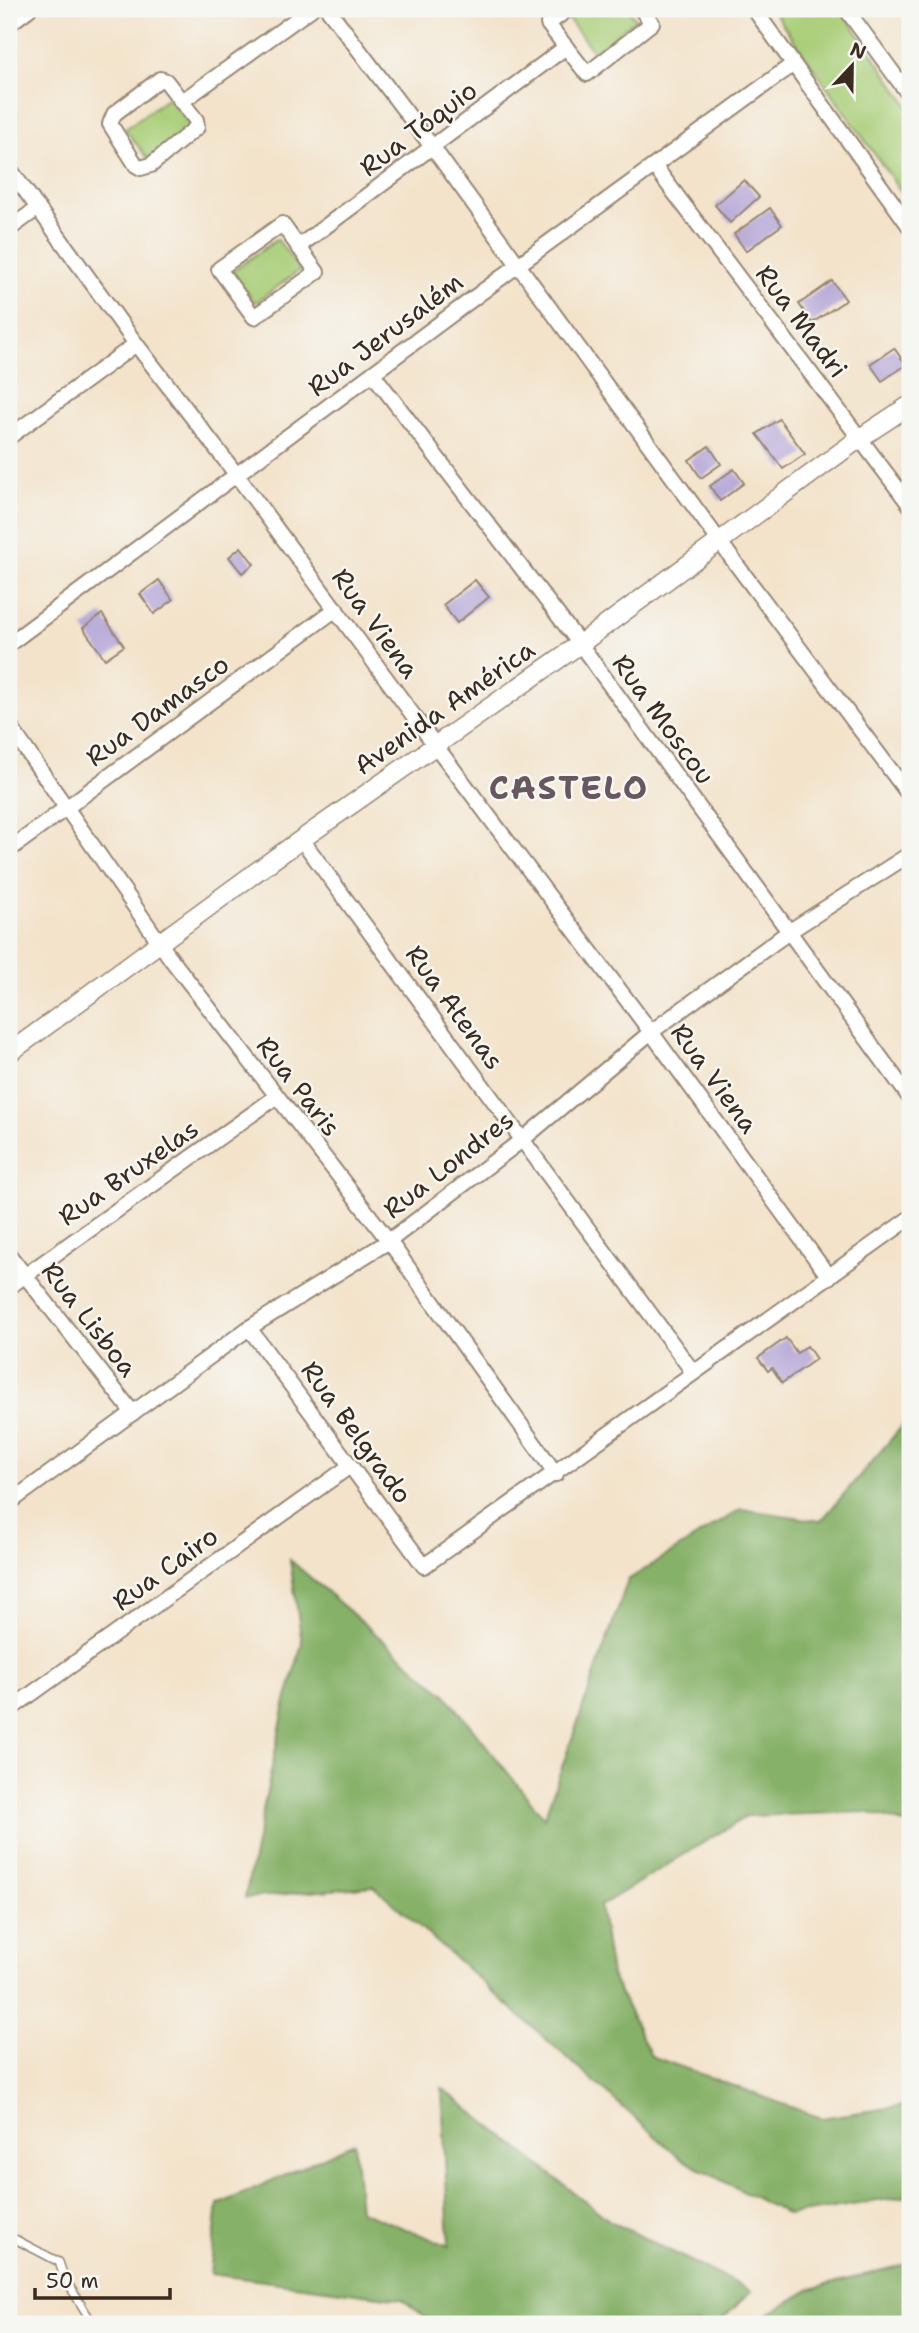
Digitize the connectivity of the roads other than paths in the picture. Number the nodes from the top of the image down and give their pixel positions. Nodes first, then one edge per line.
1 (29, 9) edge
2 (311, 9) edge
3 (328, 9) edge
4 (568, 9) edge
5 (641, 9) edge
6 (754, 9) edge
7 (846, 9) edge
8 (9, 23) edge
9 (565, 47) junction
10 (792, 65) junction
11 (910, 96) edge
12 (181, 103) junction
13 (433, 148) junction
14 (655, 167) junction
15 (9, 168) edge
16 (38, 208) junction
17 (910, 227) edge
18 (9, 229) edge
19 (298, 247) junction
20 (518, 265) junction
21 (136, 344) junction
22 (373, 374) junction
23 (910, 405) edge
24 (9, 437) edge
25 (860, 438) junction
26 (236, 474) junction
27 (910, 505) edge
28 (720, 540) junction
29 (335, 609) junction
30 (9, 644) edge
31 (580, 644) junction
32 (9, 725) edge
33 (435, 745) junction
34 (910, 796) edge
35 (67, 806) junction
36 (302, 840) junction
37 (9, 850) edge
38 (910, 854) edge
39 (790, 931) junction
40 (160, 942) junction
41 (651, 1032) junction
42 (9, 1053) edge
43 (276, 1097) junction
44 (910, 1098) edge
45 (522, 1140) junction
46 (910, 1218) edge
47 (389, 1241) junction
48 (9, 1255) edge
49 (24, 1275) junction
50 (829, 1277) junction
51 (9, 1287) edge
52 (249, 1328) junction
53 (693, 1372) junction
54 (132, 1413) junction
55 (350, 1466) junction
56 (556, 1474) junction
57 (9, 1503) edge
58 (9, 1710) edge
59 (9, 2236) edge
60 (93, 2324) edge

1 - 8 street
2 - 12 street
3 - 13 street
4 - 9 street
5 - 9 street
6 - 10 street
7 - 11 street
9 - 13 street, Rua Tóquio
10 - 14 street, Rua Jerusalém
10 - 17 street
12 - 12 street
13 - 19 street, Rua Tóquio
13 - 20 street
14 - 20 street, Rua Jerusalém
14 - 25 street, Rua Madri
15 - 16 street, Rua Viena
16 - 18 street
16 - 21 street, Rua Viena
19 - 19 street
20 - 22 street, Rua Jerusalém
20 - 28 street
21 - 24 street
21 - 26 street, Rua Viena
22 - 26 street, Rua Jerusalém
22 - 31 street, Rua Moscou
23 - 25 street, Avenida América
25 - 27 street, Rua Madri
25 - 28 street, Avenida América
26 - 29 street, Rua Viena
26 - 30 street, Rua Jerusalém
28 - 31 street, Avenida América
28 - 34 street
29 - 33 street, Rua Viena
29 - 35 street, Rua Damasco
31 - 33 street, Avenida América
31 - 39 street, Rua Moscou
32 - 35 street, Rua Paris
33 - 36 street, Avenida América
33 - 41 street, Rua Viena
35 - 37 street, Rua Damasco
35 - 40 street, Rua Paris
36 - 40 street, Avenida América
36 - 45 street, Rua Atenas
38 - 39 street, Rua Londres
39 - 41 street, Rua Londres
39 - 44 street, Rua Moscou
40 - 42 street, Avenida América
40 - 43 street, Rua Paris
41 - 45 street, Rua Londres
41 - 50 street, Rua Viena
43 - 47 street, Rua Paris
43 - 49 street, Rua Bruxelas
45 - 47 street, Rua Londres
45 - 53 street, Rua Atenas
46 - 50 street
47 - 52 street, Rua Londres
47 - 56 street, Rua Paris
48 - 49 street, Rua Lisboa
49 - 51 street, Rua Bruxelas
49 - 54 street, Rua Lisboa
50 - 53 street
52 - 54 street, Rua Londres
52 - 55 street, Rua Belgrado
53 - 56 street
54 - 57 street, Rua Londres
55 - 56 street, Rua Belgrado
55 - 58 street, Rua Cairo
59 - 60 lane

